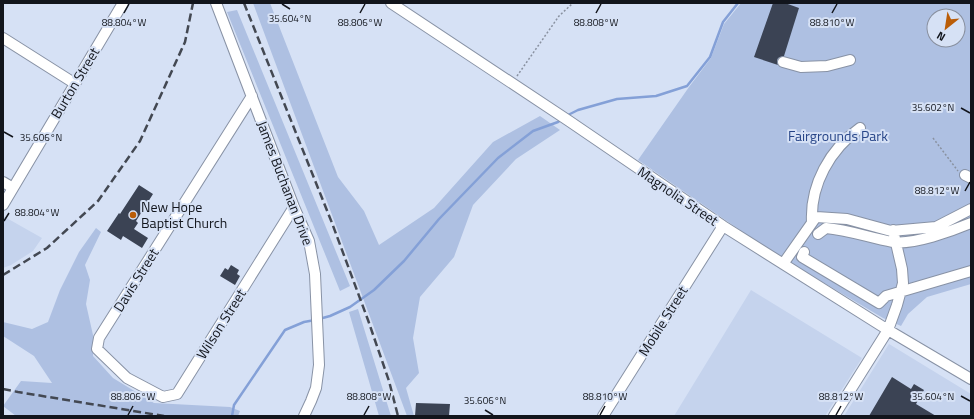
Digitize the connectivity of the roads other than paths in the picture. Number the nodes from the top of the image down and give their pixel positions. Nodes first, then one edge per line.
1 (123, 3) edge
2 (216, 3) edge
3 (391, 3) edge
4 (3, 38) edge
5 (850, 60) dead end
6 (783, 62) dead end
7 (74, 83) junction
8 (252, 96) junction
9 (860, 128) dead end
10 (3, 182) edge
11 (12, 188) junction
12 (3, 205) edge
13 (294, 207) junction
14 (971, 209) edge
15 (812, 222) junction
16 (971, 223) edge
17 (723, 226) junction
18 (892, 230) junction
19 (818, 234) dead end
20 (895, 242) junction
21 (804, 252) dead end
22 (783, 264) junction
23 (971, 271) edge
24 (901, 292) junction
25 (888, 330) junction
26 (127, 378) joint
27 (971, 379) edge
28 (304, 416) edge
29 (603, 416) edge
30 (834, 416) edge

1 - 7 street, Burton Street
2 - 8 street, James Buchanan Drive
3 - 17 street, Magnolia Street
4 - 7 street
5 - 6 street
7 - 11 street, Burton Street
8 - 13 street, James Buchanan Drive
8 - 26 street, Davis Street
9 - 15 street
10 - 11 street
11 - 12 street, Burton Street
13 - 26 street, Wilson Street
13 - 28 street, James Buchanan Drive
14 - 18 street
15 - 18 street
15 - 22 street
16 - 20 street
17 - 22 street, Magnolia Street
17 - 29 street, Mobile Street
18 - 20 street
19 - 20 street
20 - 24 street
21 - 24 street
22 - 25 street, Magnolia Street
23 - 24 street
24 - 25 street
25 - 27 street, Magnolia Street
25 - 30 street

